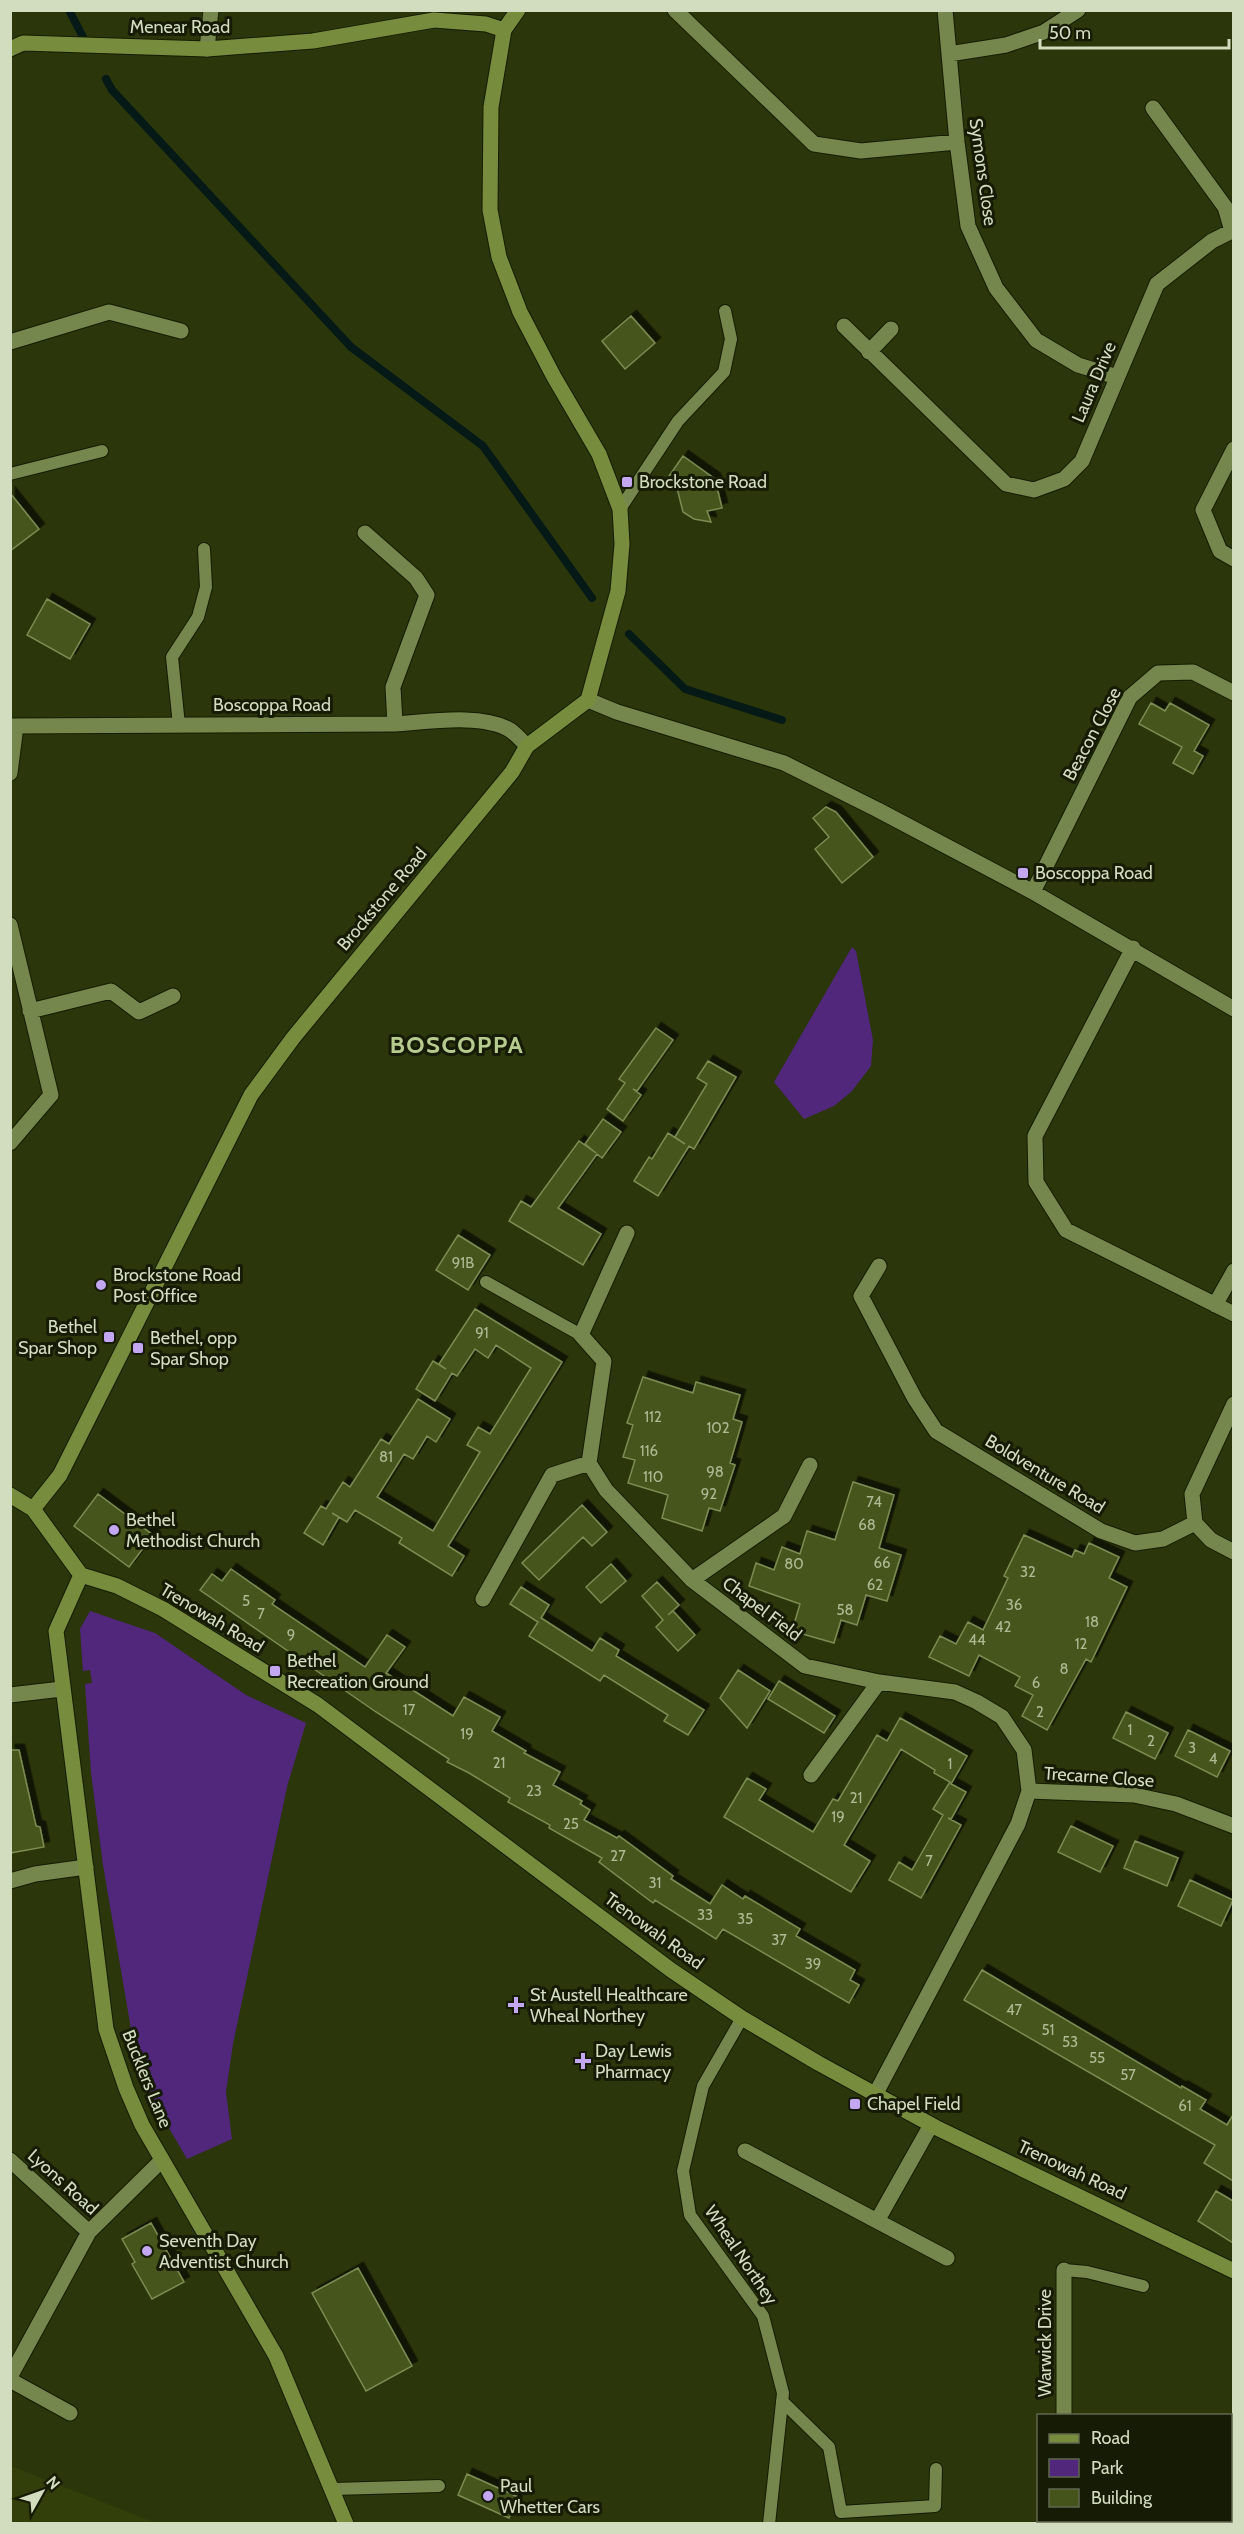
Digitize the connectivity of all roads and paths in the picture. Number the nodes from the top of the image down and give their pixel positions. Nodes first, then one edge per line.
1 (211, 10) edge
2 (519, 10) edge
3 (675, 10) edge
4 (945, 10) edge
5 (1078, 10) edge
6 (504, 30) junction
7 (10, 49) edge
8 (207, 49) junction
9 (949, 54) junction
10 (1153, 108) dead end
11 (957, 142) junction
12 (1233, 231) edge
13 (725, 311) dead end
14 (844, 326) dead end
15 (891, 329) dead end
16 (181, 331) dead end
17 (10, 342) edge
18 (869, 352) junction
19 (1117, 377) junction
20 (1233, 450) edge
21 (102, 451) dead end
22 (10, 474) edge
23 (620, 510) junction
24 (364, 533) dead end
25 (204, 549) dead end
26 (1233, 559) edge
27 (1233, 693) edge
28 (588, 700) junction
29 (395, 724) junction
30 (179, 725) junction
31 (13, 726) edge
32 (527, 746) junction
33 (10, 773) edge
34 (1032, 892) junction
35 (10, 925) edge
36 (1133, 948) junction
37 (173, 996) dead end
38 (1233, 1009) edge
39 (30, 1011) junction
40 (10, 1143) edge
41 (627, 1233) dead end
42 (879, 1266) dead end
43 (1233, 1271) edge
44 (486, 1282) dead end
45 (1215, 1305) junction
46 (1233, 1314) edge
47 (581, 1335) junction
48 (1233, 1404) edge
49 (589, 1463) junction
50 (810, 1465) dead end
51 (10, 1495) edge
52 (33, 1509) junction
53 (1195, 1523) junction
54 (1233, 1552) edge
55 (81, 1575) junction
56 (692, 1580) junction
57 (483, 1599) dead end
58 (879, 1682) junction
59 (62, 1689) junction
60 (10, 1695) edge
61 (811, 1775) dead end
62 (1029, 1791) junction
63 (1233, 1826) edge
64 (86, 1867) junction
65 (10, 1881) edge
66 (742, 2018) junction
67 (875, 2095) junction
68 (931, 2125) junction
69 (745, 2151) dead end
70 (10, 2160) edge
71 (162, 2160) junction
72 (878, 2221) junction
73 (89, 2232) junction
74 (947, 2258) dead end
75 (1064, 2270) joint
76 (1233, 2271) edge
77 (1143, 2286) dead end
78 (10, 2379) edge
79 (782, 2401) junction
80 (70, 2413) dead end
81 (1064, 2414) edge
82 (936, 2469) dead end
83 (440, 2486) dead end
84 (333, 2489) junction
85 (345, 2523) edge
86 (770, 2523) edge

1 - 8 street
2 - 6 street
3 - 11 street
4 - 9 street, Symons Close
5 - 9 street
6 - 8 street, Menear Road
6 - 23 street
7 - 8 street, Menear Road
9 - 11 street, Symons Close
10 - 12 street, Laura Drive
11 - 19 street, Symons Close
12 - 19 street, Laura Drive
13 - 23 lane
14 - 18 street, Laura Drive
15 - 18 street
16 - 17 street
18 - 19 street, Laura Drive
20 - 26 street
21 - 22 lane
23 - 28 street
24 - 29 street
25 - 30 lane
27 - 34 street, Beacon Close
28 - 32 street, Brockstone Road
28 - 34 street
29 - 30 street, Boscoppa Road
29 - 32 street, Boscoppa Road
30 - 31 street, Boscoppa Road
31 - 33 street
32 - 52 street, Brockstone Road
34 - 36 street
35 - 39 street
36 - 38 street
36 - 45 street
37 - 39 street
39 - 40 street
41 - 47 street
42 - 53 street, Boldventure Road
43 - 45 street
44 - 47 lane
45 - 46 street
47 - 49 street
48 - 53 street
49 - 56 street, Chapel Field
49 - 57 street
50 - 56 street, Chapel Field
51 - 52 street
52 - 55 street
53 - 54 street
55 - 59 street, Bucklers Lane
55 - 66 street, Trenowah Road
56 - 58 street, Chapel Field
58 - 61 street
58 - 62 street, Chapel Field
59 - 60 street
59 - 64 street, Bucklers Lane
62 - 63 street, Trecarne Close
62 - 67 street, Chapel Field
64 - 65 street
64 - 71 street, Bucklers Lane
66 - 67 street, Trenowah Road
66 - 79 lane, Wheal Northey
67 - 68 street, Trenowah Road
68 - 72 street
68 - 76 street, Trenowah Road
69 - 72 street
70 - 73 street, Lyons Road
71 - 73 street, Lyons Road
71 - 84 street, Bucklers Lane
72 - 74 street
73 - 78 street, Lyons Road
75 - 77 lane
75 - 81 street, Warwick Drive
78 - 80 street, Lyons Road
79 - 82 lane
79 - 86 lane, Wheal Northey
83 - 84 lane
84 - 85 street, Bucklers Lane

